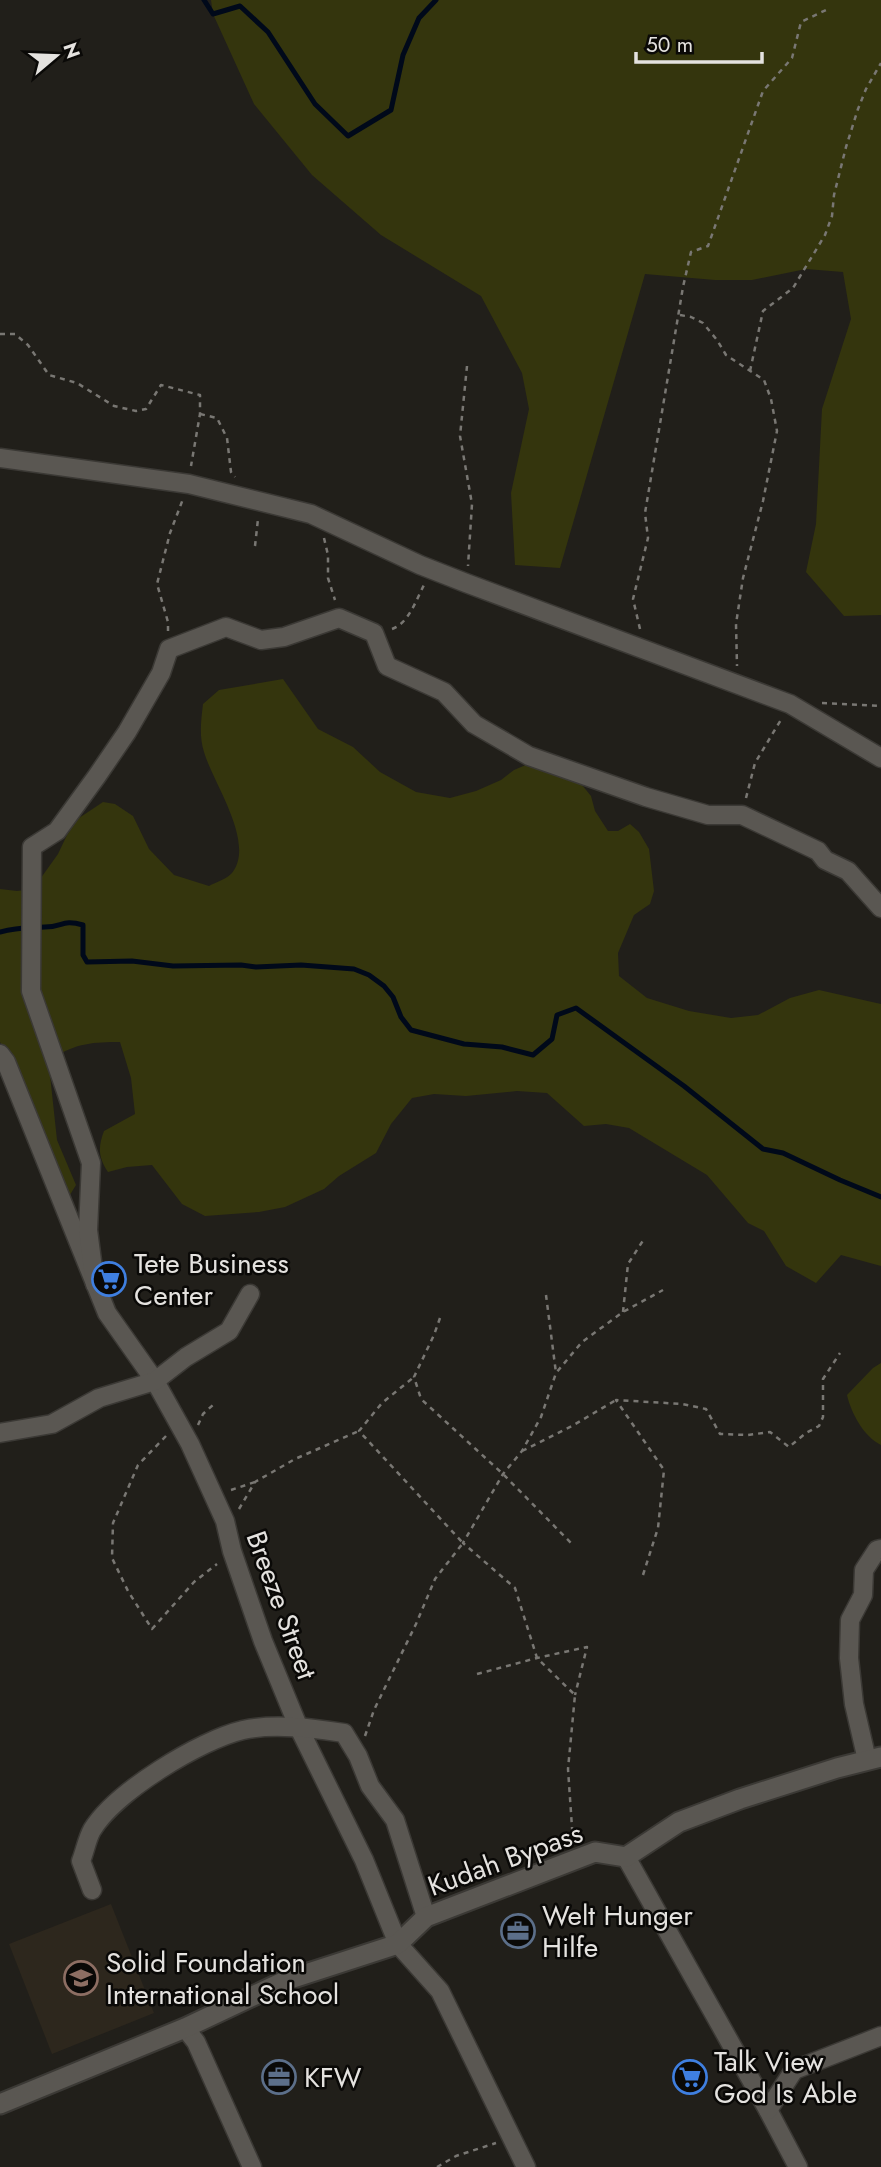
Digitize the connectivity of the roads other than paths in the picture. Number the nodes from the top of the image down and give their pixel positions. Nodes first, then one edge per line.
1 (0, 458) edge
2 (881, 758) edge
3 (881, 908) edge
4 (0, 1054) edge
5 (95, 1284) junction
6 (250, 1294) dead end
7 (155, 1381) junction
8 (0, 1433) edge
9 (881, 1549) edge
10 (299, 1726) junction
11 (874, 1759) edge
12 (626, 1857) junction
13 (92, 1890) dead end
14 (426, 1917) junction
15 (398, 1944) junction
16 (185, 2028) junction
17 (881, 2036) edge
18 (0, 2104) edge
19 (768, 2110) junction
20 (252, 2167) edge
21 (526, 2167) edge
22 (798, 2167) edge

1 - 2 street
3 - 5 street
4 - 5 street, Breeze Street
5 - 7 street, Breeze Street
6 - 7 street
7 - 8 street
7 - 10 street, Breeze Street
9 - 11 street
10 - 13 street
10 - 14 street
10 - 15 street, Breeze Street
11 - 12 street, Kudah Bypass
12 - 14 street, Kudah Bypass
12 - 19 street
14 - 15 street, Kudah Bypass
15 - 16 street, Kudah Bypass
15 - 21 street, Breeze Street
16 - 18 street, Kudah Bypass
16 - 20 street
17 - 19 street
19 - 22 street

